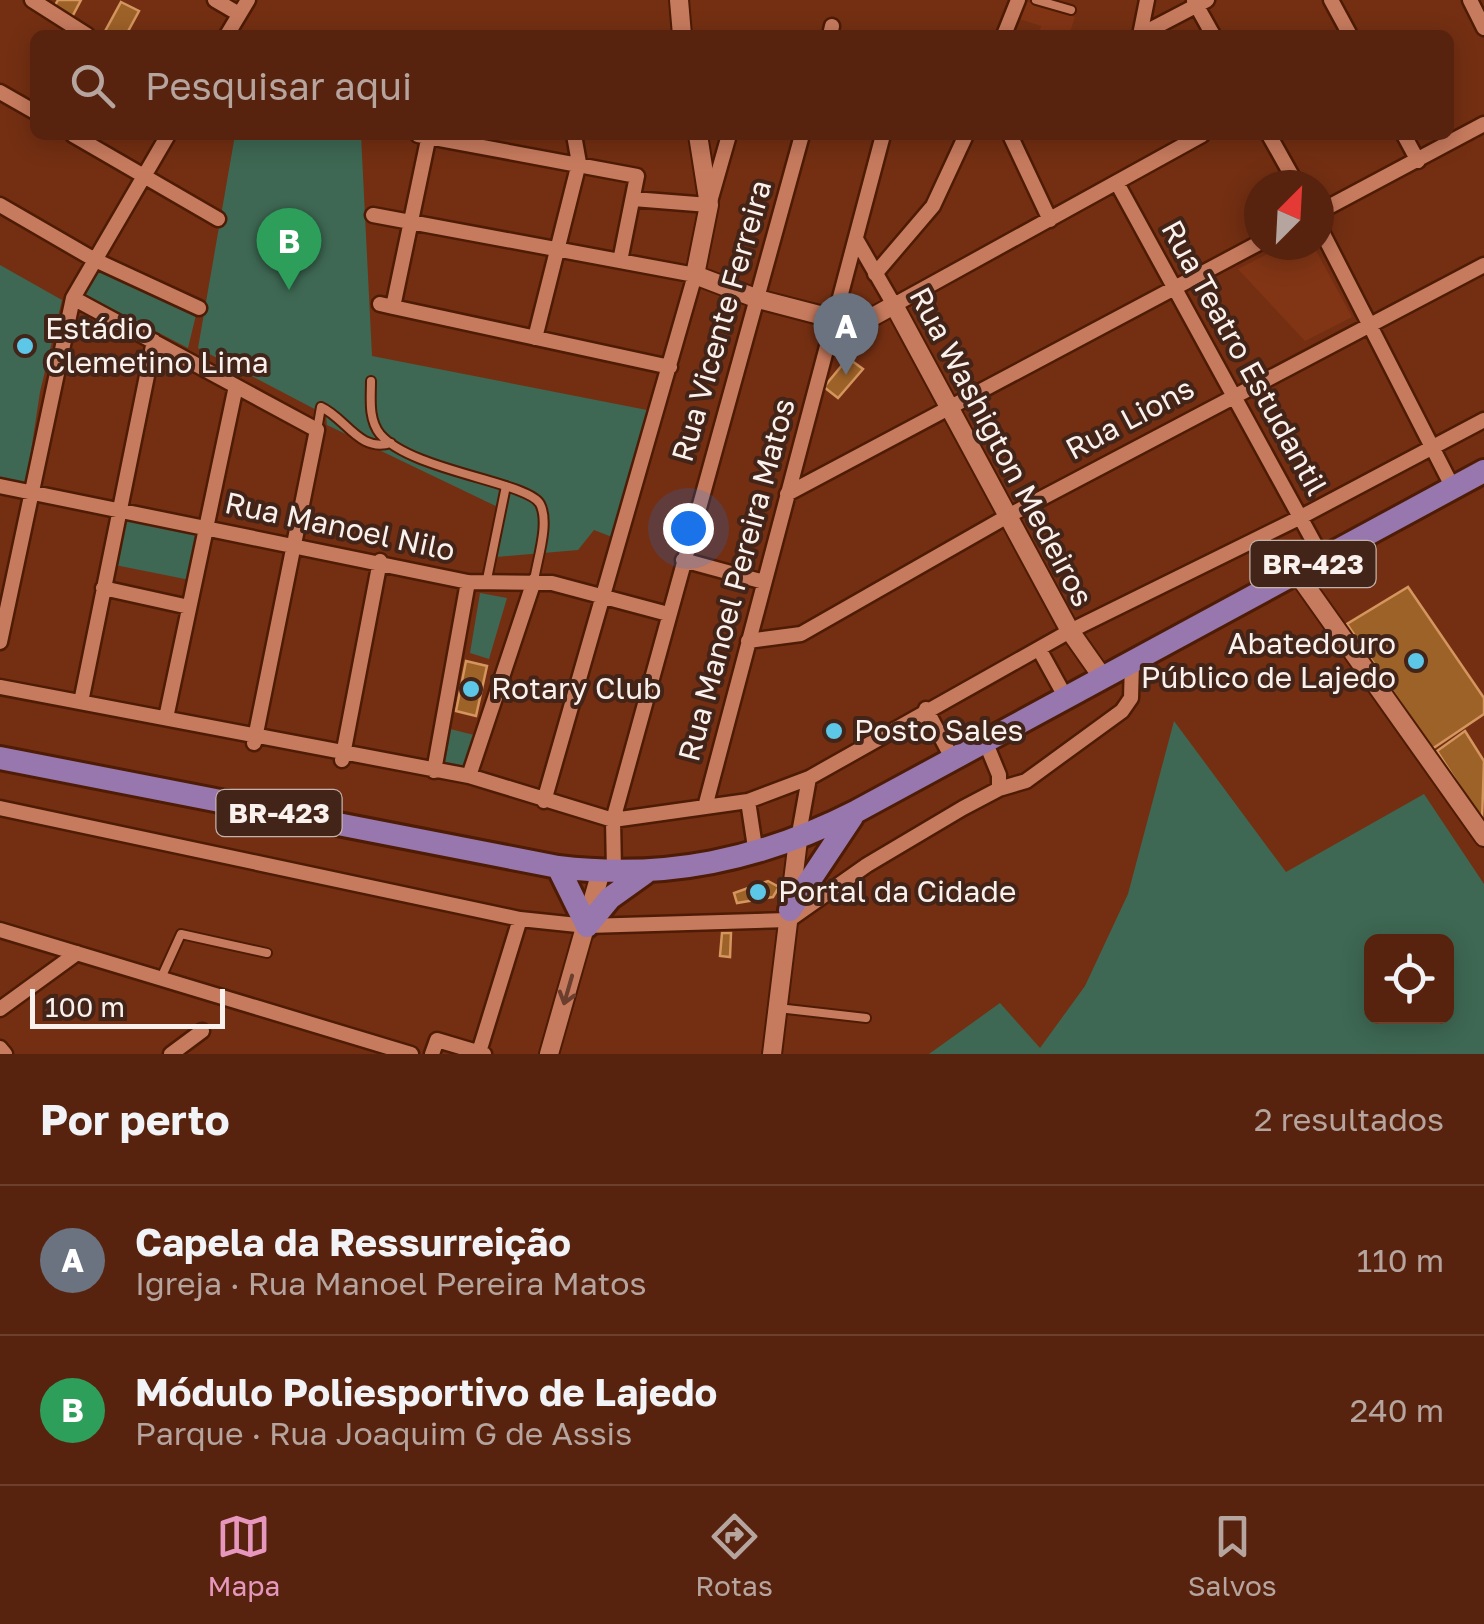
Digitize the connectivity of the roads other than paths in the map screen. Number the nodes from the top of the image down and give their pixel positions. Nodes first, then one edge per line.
1 (32, 0) edge
2 (216, 0) edge
3 (248, 0) edge
4 (679, 0) edge
5 (1018, 0) edge
6 (1036, 0) edge
7 (1147, 0) edge
8 (1331, 0) edge
9 (1470, 0) edge
10 (1199, 2) edge
11 (1071, 10) dead end
12 (240, 14) junction
13 (1484, 28) edge
14 (79, 30) edge
15 (230, 30) edge
16 (682, 30) edge
17 (1006, 30) edge
18 (1141, 30) edge
19 (1149, 30) edge
20 (1211, 30) edge
21 (1347, 30) edge
22 (0, 92) edge
23 (30, 109) edge
24 (1484, 124) edge
25 (82, 140) edge
26 (165, 140) edge
27 (424, 140) edge
28 (449, 140) edge
29 (523, 140) edge
30 (575, 140) edge
31 (699, 140) edge
32 (728, 140) edge
33 (801, 140) edge
34 (882, 140) edge
35 (964, 140) edge
36 (1012, 140) edge
37 (1193, 140) edge
38 (1272, 140) edge
39 (1407, 140) edge
40 (520, 152) junction
41 (1418, 161) junction
42 (579, 163) junction
43 (1288, 170) edge
44 (144, 176) junction
45 (1118, 184) junction
46 (633, 198) junction
47 (1334, 204) edge
48 (0, 205) edge
49 (709, 205) junction
50 (373, 214) dead end
51 (218, 219) dead end
52 (1050, 220) junction
53 (409, 221) junction
54 (856, 240) junction
55 (556, 248) junction
56 (1244, 252) edge
57 (1334, 255) edge
58 (94, 260) junction
59 (620, 261) junction
60 (1484, 265) edge
61 (875, 274) junction
62 (695, 275) junction
63 (1175, 288) junction
64 (73, 298) junction
65 (758, 299) junction
66 (894, 305) junction
67 (198, 308) dead end
68 (836, 320) junction
69 (1371, 326) junction
70 (535, 338) junction
71 (154, 341) junction
72 (670, 367) junction
73 (371, 381) dead end
74 (236, 386) junction
75 (1233, 395) junction
76 (950, 411) junction
77 (1484, 420) edge
78 (317, 430) junction
79 (390, 442) junction
80 (1433, 447) junction
81 (1484, 470) edge
82 (0, 486) edge
83 (506, 486) junction
84 (1453, 488) junction
85 (30, 492) junction
86 (786, 494) junction
87 (119, 509) junction
88 (1006, 517) junction
89 (1300, 518) junction
90 (205, 527) junction
91 (290, 545) junction
92 (1322, 559) junction
93 (683, 560) junction
94 (380, 561) junction
95 (1296, 572) junction
96 (534, 581) junction
97 (468, 582) junction
98 (764, 582) junction
99 (486, 584) junction
100 (103, 588) junction
101 (604, 595) junction
102 (189, 607) junction
103 (668, 614) junction
104 (1070, 630) junction
105 (748, 641) junction
106 (0, 642) edge
107 (1039, 649) junction
108 (1137, 661) junction
109 (1103, 678) junction
110 (0, 686) edge
111 (1066, 698) junction
112 (81, 702) junction
113 (926, 709) junction
114 (166, 718) junction
115 (254, 740) junction
116 (985, 741) junction
117 (0, 758) edge
118 (342, 758) junction
119 (952, 758) junction
120 (434, 771) junction
121 (468, 776) junction
122 (809, 778) junction
123 (999, 789) junction
124 (544, 802) junction
125 (748, 802) junction
126 (704, 807) junction
127 (0, 808) edge
128 (858, 811) junction
129 (613, 820) junction
130 (1484, 837) edge
131 (798, 840) junction
132 (756, 854) junction
133 (558, 867) junction
134 (608, 871) junction
135 (646, 873) junction
136 (790, 915) junction
137 (520, 918) junction
138 (587, 926) junction
139 (0, 930) edge
140 (77, 953) junction
141 (267, 953) dead end
142 (161, 978) junction
143 (778, 1008) junction
144 (0, 1009) edge
145 (866, 1018) dead end
146 (202, 1031) dead end
147 (0, 1048) edge
148 (482, 1053) edge
149 (5, 1054) edge
150 (171, 1054) edge
151 (411, 1054) edge
152 (432, 1054) edge
153 (549, 1054) edge
154 (772, 1054) edge

1 - 14 street
2 - 12 street
3 - 12 street
4 - 16 street
5 - 17 street
6 - 11 lane
7 - 18 street
8 - 21 street
9 - 13 street
10 - 19 street
10 - 20 street
12 - 15 street
22 - 23 street
24 - 41 street
25 - 44 street
26 - 44 street
27 - 53 street
28 - 40 street
29 - 40 street
30 - 42 street
31 - 49 street
32 - 49 street
33 - 65 street, Rua Vicente Ferreira
34 - 54 street, Rua Manoel Pereira Matos
35 - 61 street
36 - 52 street
37 - 45 street
38 - 43 street
39 - 41 street
40 - 42 street
41 - 47 street
42 - 46 street
42 - 55 street
44 - 51 street
44 - 58 street
45 - 52 street
45 - 63 street, Rua Teatro Estudantil
46 - 49 street
46 - 59 street
48 - 58 street
49 - 62 street
50 - 53 street
52 - 66 street
53 - 55 street
53 - 70 street
54 - 61 street, Rua Washigton Medeiros
54 - 68 street, Rua Manoel Pereira Matos
55 - 59 street
55 - 70 street
56 - 63 street
57 - 69 street
58 - 64 street
58 - 67 street
59 - 62 street
60 - 69 street, Rua Lions
61 - 66 street, Rua Washigton Medeiros
62 - 65 street
62 - 72 street, Rua Vicente Ferreira
63 - 75 street, Rua Teatro Estudantil
63 - 76 street
64 - 71 street
64 - 85 street
65 - 68 street
65 - 93 street, Rua Vicente Ferreira
66 - 68 street
66 - 76 street, Rua Washigton Medeiros
68 - 86 street, Rua Manoel Pereira Matos
69 - 75 street, Rua Lions
69 - 80 street
70 - 72 street
71 - 74 street
71 - 87 street
72 - 101 street, Rua Vicente Ferreira
73 - 79 lane
74 - 78 street
74 - 90 street
75 - 88 street, Rua Lions
75 - 89 street, Rua Teatro Estudantil
76 - 86 street
76 - 88 street, Rua Washigton Medeiros
77 - 80 street
78 - 79 lane
78 - 91 street
79 - 83 lane
80 - 84 street
80 - 89 street
81 - 84 main road, BR-423
82 - 85 street, Rua Manoel Nilo
83 - 96 lane
83 - 99 lane
84 - 92 main road, BR-423
85 - 87 street, Rua Manoel Nilo
85 - 106 street
86 - 98 street, Rua Manoel Pereira Matos
87 - 90 street, Rua Manoel Nilo
87 - 100 street
88 - 104 street, Rua Washigton Medeiros
88 - 105 street, Rua Lions
89 - 92 street, Rua Teatro Estudantil
89 - 104 street
90 - 91 street, Rua Manoel Nilo
90 - 102 street
91 - 94 street, Rua Manoel Nilo
91 - 115 street
92 - 95 main road, BR-423
93 - 98 street
93 - 103 street, Rua Vicente Ferreira
94 - 97 street, Rua Manoel Nilo
94 - 118 street
95 - 108 main road, BR-423
95 - 130 street
96 - 99 street, Rua Manoel Nilo
96 - 101 street, Rua Manoel Nilo
96 - 121 street
97 - 99 street, Rua Manoel Nilo
97 - 120 street
98 - 105 street, Rua Manoel Pereira Matos
100 - 102 street
100 - 112 street
101 - 103 street, Rua Manoel Nilo
101 - 124 street, Rua Vicente Ferreira
102 - 114 street
103 - 129 street, Rua Vicente Ferreira
104 - 107 street
104 - 109 street, Rua Washigton Medeiros
105 - 126 street, Rua Manoel Pereira Matos
107 - 111 street
107 - 113 street
108 - 109 main road, BR-423
108 - 123 street
109 - 111 main road, BR-423
110 - 112 street
111 - 116 main road, BR-423
112 - 114 street
113 - 119 street
113 - 122 street
114 - 115 street
115 - 118 street
116 - 119 main road, BR-423
116 - 123 street
117 - 133 main road, BR-423
118 - 120 street
119 - 128 main road, BR-423
120 - 121 street
121 - 124 street
122 - 125 street
122 - 131 street
123 - 136 street
124 - 129 street
125 - 126 street
125 - 132 street
126 - 129 street
127 - 137 street
128 - 131 main road, BR-423
128 - 136 main road
129 - 134 street, Rua Vicente Ferreira
131 - 132 main road, BR-423
131 - 136 street
132 - 135 main road, BR-423
133 - 134 main road, BR-423
133 - 138 main road
134 - 135 main road, BR-423
134 - 138 street, Rua Vicente Ferreira
135 - 138 main road
136 - 138 street
136 - 143 street
137 - 138 street
137 - 148 street
138 -> 153 street, Rua Vicente Ferreira
139 - 140 street
140 - 142 street
140 - 144 street
141 - 142 lane
142 - 151 street
143 - 145 lane
143 - 154 street
146 - 150 street
147 - 149 street
148 - 152 street

